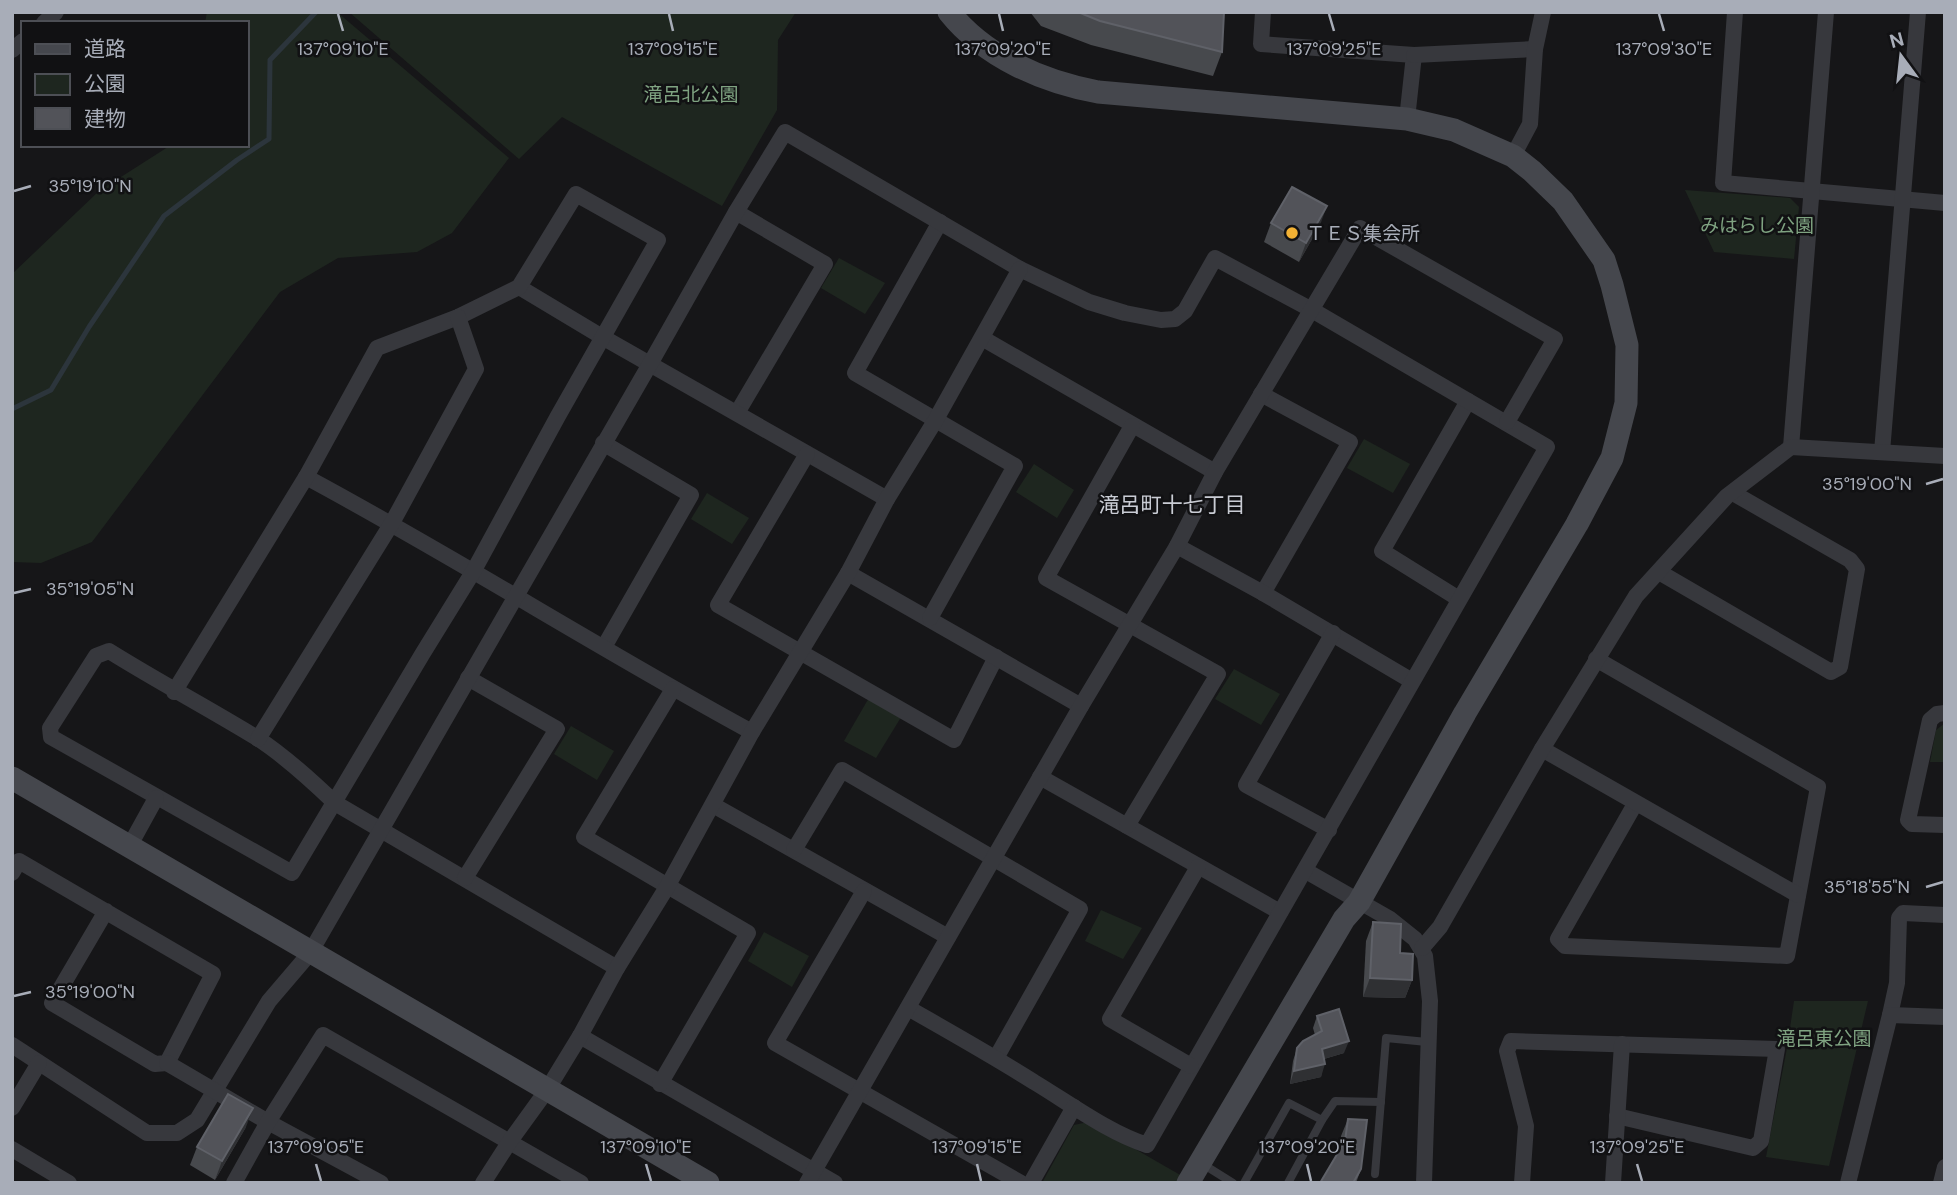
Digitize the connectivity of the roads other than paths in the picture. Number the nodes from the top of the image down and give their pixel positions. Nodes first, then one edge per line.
1 (949, 12) edge
2 (1263, 12) edge
3 (1543, 12) edge
4 (1735, 12) edge
5 (1826, 12) edge
6 (1918, 12) edge
7 (1535, 49) junction
8 (1414, 55) junction
9 (1407, 119) junction
10 (1513, 156) junction
11 (1811, 191) junction
12 (1902, 200) junction
13 (1945, 203) edge
14 (736, 212) junction
15 (940, 222) junction
16 (1020, 269) junction
17 (519, 287) junction
18 (1312, 310) junction
19 (458, 317) junction
20 (604, 338) junction
21 (982, 338) junction
22 (650, 364) junction
23 (1261, 394) junction
24 (1468, 401) junction
25 (737, 413) junction
26 (935, 421) junction
27 (1507, 422) junction
28 (1132, 426) junction
29 (603, 443) junction
30 (1791, 447) junction
31 (1882, 452) junction
32 (807, 454) junction
33 (1945, 456) edge
34 (1214, 472) junction
35 (306, 477) junction
36 (1732, 493) junction
37 (887, 499) junction
38 (392, 523) junction
39 (1177, 546) junction
40 (473, 572) junction
41 (1659, 572) junction
42 (848, 573) junction
43 (1263, 593) junction
44 (514, 597) junction
45 (1459, 599) junction
46 (930, 618) junction
47 (1129, 625) junction
48 (1333, 633) junction
49 (604, 647) junction
50 (801, 653) junction
51 (996, 657) junction
52 (1597, 659) junction
53 (468, 678) junction
54 (1412, 681) junction
55 (673, 689) junction
56 (174, 692) junction
57 (1081, 706) junction
58 (1945, 713) edge
59 (752, 732) junction
60 (258, 739) junction
61 (1542, 750) junction
62 (1040, 777) junction
63 (12, 778) edge
64 (156, 798) junction
65 (335, 803) junction
66 (1635, 804) junction
67 (713, 805) junction
68 (1945, 825) edge
69 (1127, 826) junction
70 (380, 830) junction
71 (1329, 831) junction
72 (129, 847) junction
73 (794, 850) junction
74 (995, 857) junction
75 (1198, 867) junction
76 (1306, 871) junction
77 (12, 873) edge
78 (465, 878) junction
79 (667, 887) junction
80 (864, 891) junction
81 (1798, 895) junction
82 (1359, 902) junction
83 (106, 911) junction
84 (1280, 912) junction
85 (1945, 915) edge
86 (948, 937) junction
87 (1422, 948) junction
88 (310, 953) junction
89 (617, 968) junction
90 (908, 1008) junction
91 (1890, 1015) junction
92 (1945, 1017) edge
93 (580, 1036) junction
94 (1427, 1042) junction
95 (1622, 1044) junction
96 (12, 1045) edge
97 (996, 1058) junction
98 (39, 1063) junction
99 (167, 1063) junction
100 (1191, 1066) junction
101 (660, 1084) junction
102 (547, 1090) junction
103 (861, 1090) junction
104 (216, 1091) junction
105 (1381, 1102) junction
106 (1074, 1107) junction
107 (12, 1108) edge
108 (1617, 1116) junction
109 (1322, 1120) junction
110 (268, 1122) junction
111 (509, 1141) junction
112 (12, 1149) edge
113 (1201, 1163) junction
114 (1945, 1167) edge
115 (1375, 1174) dead end
116 (810, 1177) edge
117 (69, 1183) edge
118 (234, 1183) edge
119 (381, 1183) edge
120 (483, 1183) edge
121 (581, 1183) edge
122 (708, 1183) edge
123 (835, 1183) edge
124 (1021, 1183) edge
125 (1031, 1183) edge
126 (1188, 1183) edge
127 (1233, 1183) edge
128 (1244, 1183) edge
129 (1288, 1183) edge
130 (1424, 1183) edge
131 (1522, 1183) edge
132 (1613, 1183) edge
133 (1848, 1183) edge
134 (1941, 1183) edge

1 - 9 street
2 - 8 street
3 - 7 street
4 - 11 street
5 - 11 street
6 - 12 street
7 - 8 street
7 - 10 street
8 - 9 street
9 - 10 street
10 - 82 street
11 - 12 street
11 - 30 street
12 - 13 street
12 - 31 street
14 - 15 street
14 - 22 street
14 - 25 street
15 - 16 street
15 - 26 street
16 - 18 street
16 - 21 street
17 - 19 street
17 - 20 street
17 - 20 street
18 - 23 street
18 - 24 street
18 - 27 street
19 - 35 street
19 - 38 street
20 - 22 street
20 - 40 street
21 - 26 street
21 - 28 street
22 - 25 street
22 - 29 street
23 - 34 street
23 - 43 street
24 - 27 street
24 - 45 street
25 - 32 street
26 - 37 street
26 - 46 street
27 - 45 street
28 - 34 street
28 - 47 street
29 - 44 street
29 - 49 street
30 - 31 street
30 - 36 street
31 - 33 street
32 - 37 street
32 - 50 street
34 - 39 street
35 - 38 street
35 - 56 street
36 - 41 street
36 - 41 street
37 - 42 street
38 - 40 street
38 - 60 street
39 - 43 street
39 - 47 street
40 - 44 street
40 - 65 street
41 - 52 street
42 - 46 street
42 - 50 street
43 - 48 street
44 - 49 street
44 - 53 street
45 - 54 street
46 - 51 street
47 - 57 street
47 - 69 street
48 - 54 street
48 - 71 street
49 - 55 street
50 - 51 street
50 - 59 street
51 - 57 street
52 - 61 street
52 - 81 street
53 - 70 street
53 - 78 street
54 - 71 street
55 - 59 street
55 - 79 street
56 - 60 street
56 - 64 street
57 - 62 street
58 - 68 street
59 - 67 street
60 - 65 street
61 - 66 street
61 - 87 street
62 - 69 street
62 - 74 street
63 - 72 street
64 - 65 street
64 - 72 street
65 - 70 street
66 - 81 street
66 - 81 street
67 - 73 street
67 - 79 street
69 - 75 street
70 - 78 street
70 - 88 street
71 - 76 street
72 - 88 street
73 - 74 street
73 - 80 street
74 - 86 street
74 - 97 street
75 - 84 street
75 - 100 street
76 - 82 street
76 - 84 street
77 - 83 street
78 - 89 street
79 - 89 street
79 - 101 street
80 - 86 street
80 - 103 street
82 - 87 street
82 - 113 street
83 - 99 street
83 - 99 street
84 - 100 street
85 - 91 street
86 - 90 street
87 - 94 street
88 - 102 street
88 - 104 street
89 - 93 street
90 - 97 street
90 - 103 street
91 - 92 street
91 - 133 street
93 - 101 street
93 - 102 street
94 - 105 lane
94 - 130 street
95 - 108 street
95 - 108 street
95 - 131 street
96 - 98 street
97 - 106 street
98 - 104 street
98 - 107 street
99 - 104 street
100 - 106 street
101 - 116 street
102 - 111 street
102 - 122 street
103 - 116 street
103 - 124 street
104 - 110 street
105 - 109 lane
105 - 115 lane
106 - 125 street
108 - 132 street
109 - 128 lane
109 - 129 lane
110 - 111 street
110 - 118 street
110 - 119 street
111 - 120 street
111 - 121 street
112 - 117 street
113 - 126 street
113 - 127 lane
114 - 134 street
116 - 123 street

